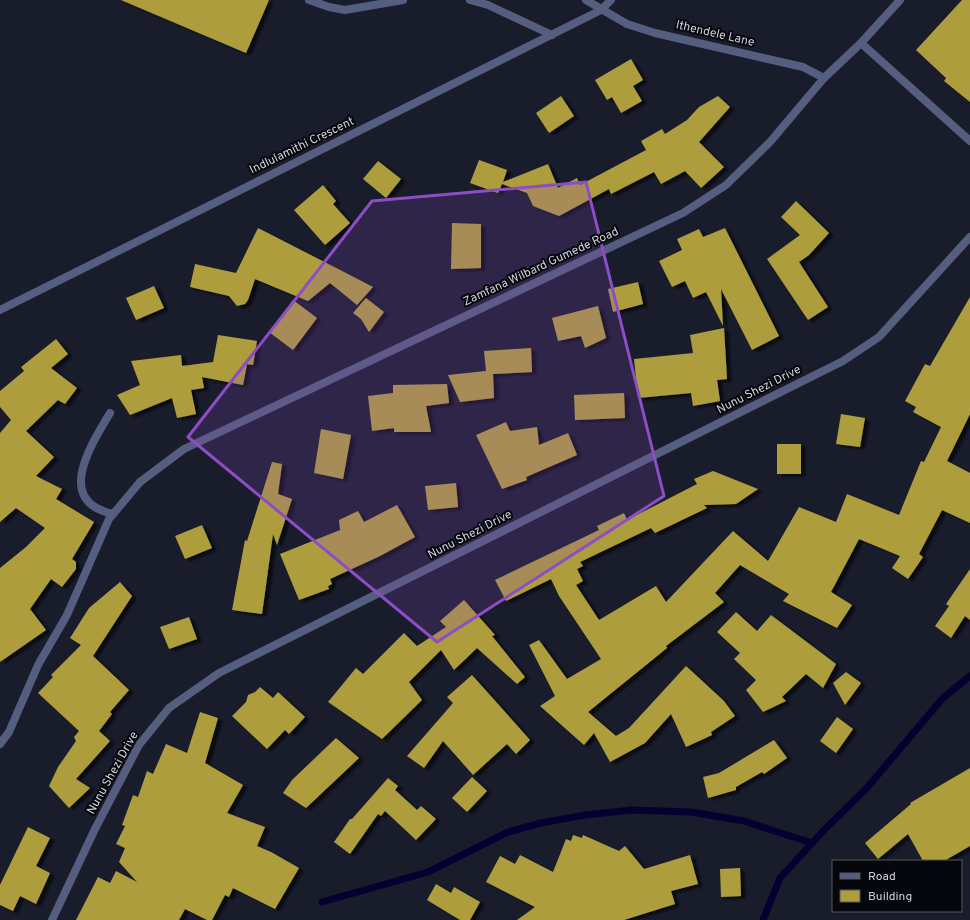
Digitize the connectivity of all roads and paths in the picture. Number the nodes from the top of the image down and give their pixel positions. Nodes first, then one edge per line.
1 (309, 0) edge
2 (403, 0) edge
3 (470, 0) edge
4 (586, 0) edge
5 (611, 0) edge
6 (900, 0) edge
7 (602, 10) junction
8 (552, 35) junction
9 (861, 43) junction
10 (824, 78) junction
11 (970, 141) edge
12 (970, 237) edge
13 (0, 310) edge
14 (110, 413) dead end
15 (113, 514) junction
16 (0, 744) edge
17 (52, 920) edge

1 - 2 street
3 - 8 street
4 - 7 street, Ithendele Lane
5 - 7 street, Indlulamithi Crescent
6 - 9 street, Zamfana Wilbard Gumede Road
7 - 8 street, Indlulamithi Crescent
7 - 10 street, Ithendele Lane
8 - 13 street, Indlulamithi Crescent
9 - 10 street, Zamfana Wilbard Gumede Road
9 - 11 street
10 - 15 street, Zamfana Wilbard Gumede Road
12 - 17 street, Nunu Shezi Drive
14 - 15 street
15 - 16 street, Zamfana Wilbard Gumede Road

